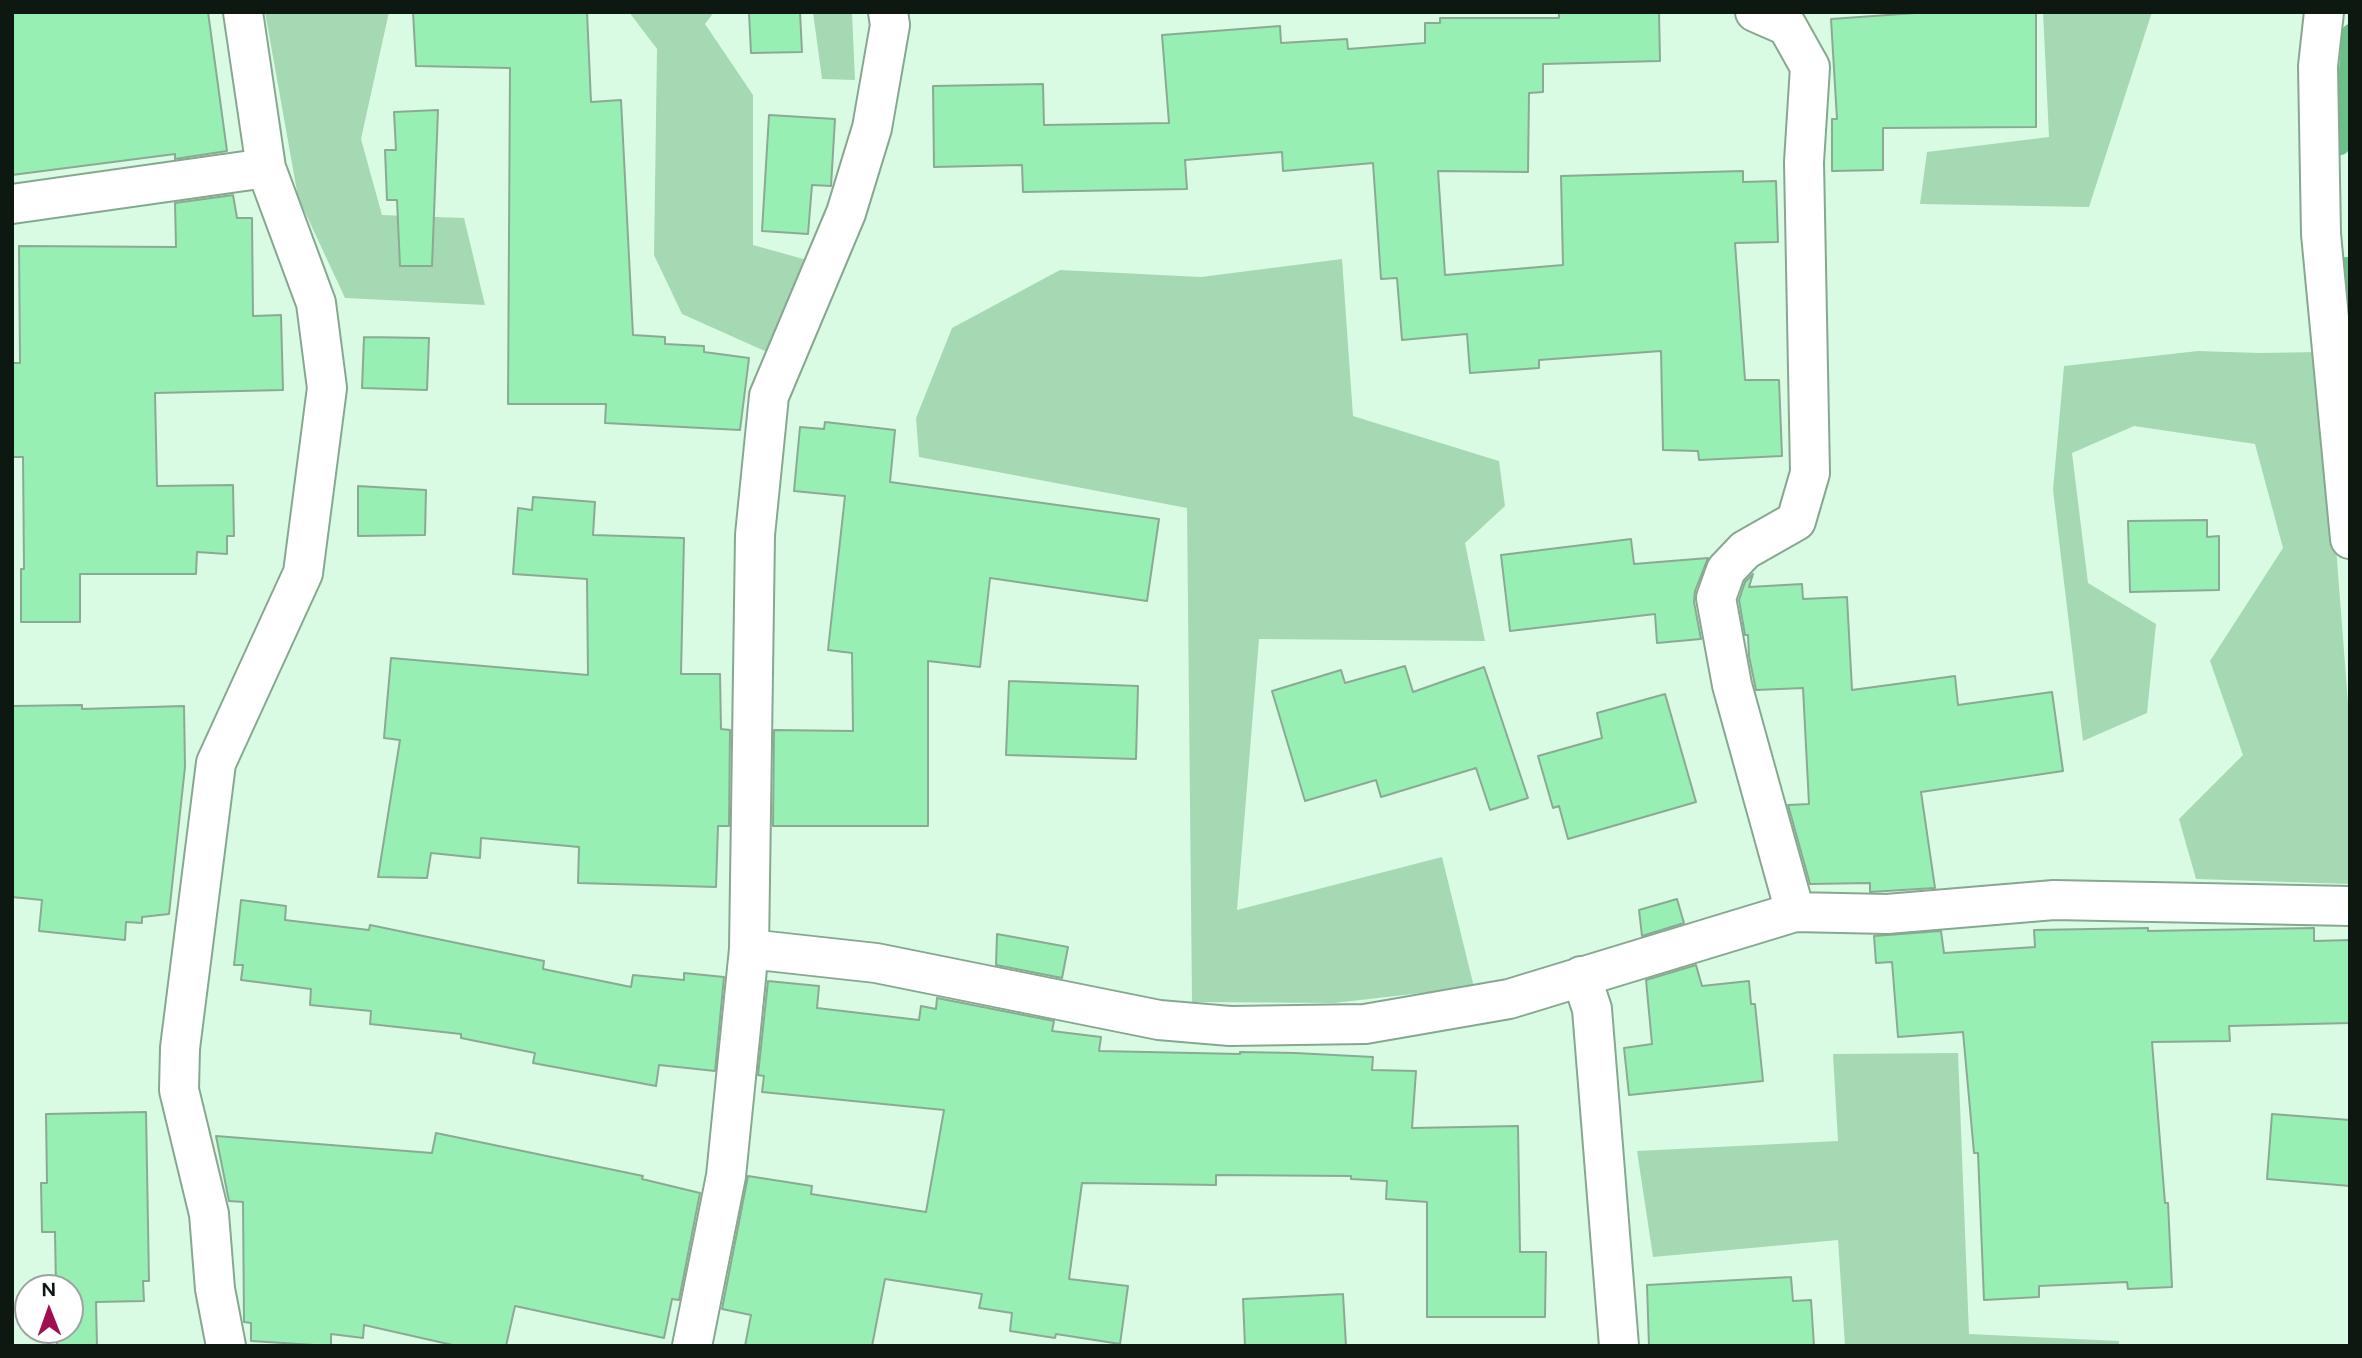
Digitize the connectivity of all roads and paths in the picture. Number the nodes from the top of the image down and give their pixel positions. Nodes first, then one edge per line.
1 (243, 12) edge
2 (888, 12) edge
3 (1755, 12) edge
4 (2324, 12) edge
5 (265, 168) junction
6 (12, 204) edge
7 (2350, 539) edge
8 (2350, 906) edge
9 (1795, 912) junction
10 (749, 949) junction
11 (1581, 976) junction
12 (226, 1346) edge
13 (692, 1346) edge
14 (1619, 1346) edge

1 - 5 street
2 - 10 street
3 - 9 street
4 - 7 street
5 - 6 street
5 - 12 street
8 - 9 street
9 - 11 street
10 - 11 street
10 - 13 street
11 - 14 street

